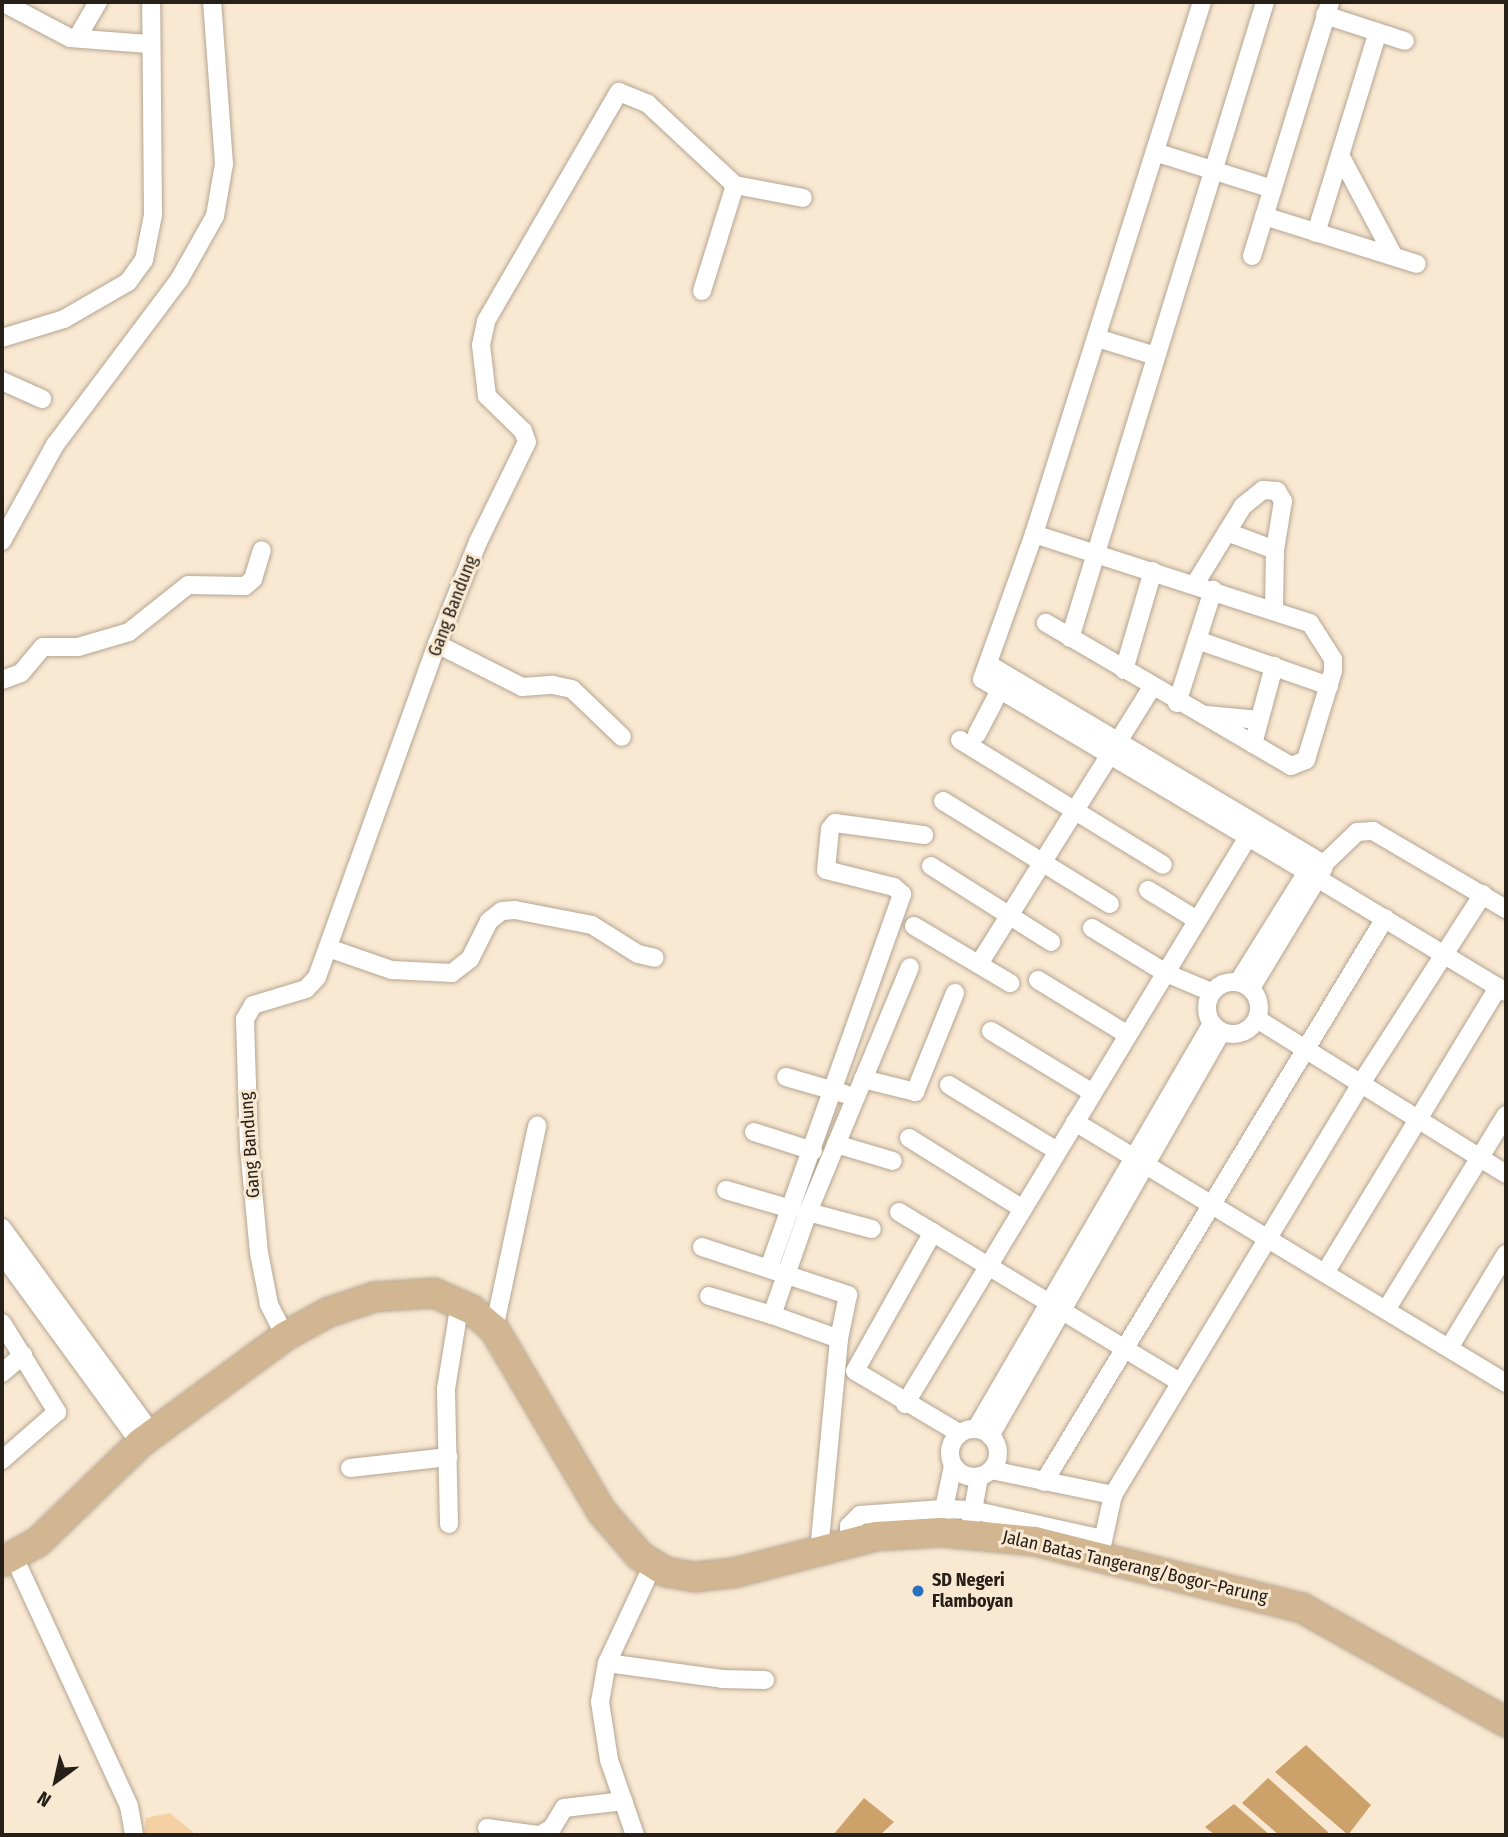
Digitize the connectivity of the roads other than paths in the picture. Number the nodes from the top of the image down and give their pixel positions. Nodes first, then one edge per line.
1 (2, 2) edge
2 (97, 2) edge
3 (151, 2) edge
4 (212, 2) edge
5 (1202, 2) edge
6 (1265, 2) edge
7 (1326, 6) edge
8 (27, 8) edge
9 (1378, 32) junction
10 (77, 38) junction
11 (1405, 41) dead end
12 (148, 44) junction
13 (1155, 152) junction
14 (1342, 159) junction
15 (1213, 170) junction
16 (735, 185) junction
17 (1272, 189) junction
18 (803, 198) dead end
19 (1264, 216) junction
20 (1316, 233) junction
21 (1392, 253) junction
22 (1252, 256) dead end
23 (1417, 264) dead end
24 (702, 291) dead end
25 (2, 338) edge
26 (1097, 338) junction
27 (1156, 356) junction
28 (2, 381) edge
29 (42, 400) dead end
30 (1227, 532) junction
31 (1034, 534) junction
32 (2, 541) edge
33 (262, 550) dead end
34 (1275, 550) junction
35 (1096, 554) junction
36 (1153, 571) junction
37 (1195, 584) junction
38 (1213, 590) junction
39 (1274, 608) junction
40 (1046, 623) dead end
41 (1070, 638) junction
42 (1197, 640) junction
43 (437, 644) junction
44 (988, 664) junction
45 (1274, 666) junction
46 (1124, 670) junction
47 (2, 680) edge
48 (1329, 685) junction
49 (1152, 687) junction
50 (1000, 690) junction
51 (1177, 703) junction
52 (1198, 714) junction
53 (1259, 720) junction
54 (622, 737) dead end
55 (1253, 744) junction
56 (1113, 748) junction
57 (943, 801) dead end
58 (1075, 810) junction
59 (924, 835) dead end
60 (1248, 837) junction
61 (1042, 862) junction
62 (1163, 865) dead end
63 (931, 866) dead end
64 (1318, 867) junction
65 (1148, 890) dead end
66 (1483, 894) junction
67 (1110, 904) dead end
68 (1506, 909) edge
69 (1009, 916) junction
70 (1384, 918) junction
71 (1198, 920) junction
72 (914, 926) dead end
73 (1092, 929) dead end
74 (1051, 942) dead end
75 (328, 948) junction
76 (1444, 953) junction
77 (655, 958) dead end
78 (979, 964) junction
79 (910, 967) dead end
80 (1166, 973) junction
81 (1038, 980) dead end
82 (1010, 983) dead end
83 (1245, 985) junction
84 (1502, 990) edge
85 (1211, 992) junction
86 (955, 993) dead end
87 (1257, 1019) junction
88 (1217, 1028) junction
89 (992, 1031) dead end
90 (1128, 1035) junction
91 (1304, 1051) junction
92 (786, 1077) dead end
93 (863, 1079) junction
94 (949, 1085) dead end
95 (1360, 1085) junction
96 (835, 1091) junction
97 (1093, 1093) junction
98 (855, 1098) junction
99 (1506, 1115) edge
100 (1418, 1120) junction
101 (1075, 1122) junction
102 (537, 1126) dead end
103 (754, 1132) dead end
104 (909, 1138) dead end
105 (836, 1144) junction
106 (813, 1151) junction
107 (1057, 1151) junction
108 (1479, 1157) junction
109 (1138, 1160) junction
110 (893, 1161) dead end
111 (1506, 1174) edge
112 (726, 1190) dead end
113 (1212, 1205) junction
114 (1023, 1209) junction
115 (800, 1210) junction
116 (899, 1212) dead end
117 (2, 1228) edge
118 (872, 1229) dead end
119 (933, 1233) junction
120 (1268, 1238) junction
121 (702, 1247) dead end
122 (2, 1254) edge
123 (1506, 1254) edge
124 (988, 1266) junction
125 (777, 1270) junction
126 (1325, 1273) junction
127 (709, 1296) dead end
128 (460, 1303) junction
129 (1053, 1306) junction
130 (1386, 1310) junction
131 (772, 1315) junction
132 (2, 1323) edge
133 (494, 1329) junction
134 (285, 1336) junction
135 (839, 1339) junction
136 (1124, 1348) junction
137 (1449, 1348) junction
138 (23, 1355) junction
139 (2, 1373) edge
140 (1180, 1382) junction
141 (1506, 1382) edge
142 (905, 1404) junction
143 (975, 1433) junction
144 (146, 1439) junction
145 (448, 1457) junction
146 (2, 1460) edge
147 (953, 1466) junction
148 (350, 1468) dead end
149 (985, 1474) junction
150 (1044, 1482) junction
151 (1113, 1495) junction
152 (942, 1520) junction
153 (971, 1522) junction
154 (449, 1524) dead end
155 (1102, 1548) junction
156 (819, 1551) junction
157 (8, 1559) edge
158 (653, 1566) junction
159 (607, 1663) junction
160 (765, 1680) dead end
161 (1506, 1722) edge
162 (624, 1801) junction
163 (487, 1828) dead end
164 (134, 1835) edge
165 (539, 1835) edge
166 (635, 1835) edge

1 - 8 street
2 - 10 street
3 - 12 street
4 - 32 street
5 - 13 street
6 - 15 street
7 - 9 street
7 - 17 street
8 - 10 street
9 - 11 street
9 - 14 street
10 - 12 street
12 - 25 street
13 - 15 street
13 - 26 street
14 - 20 street
14 - 21 street
15 - 17 street
15 - 27 street
16 - 18 street
16 - 24 street
16 - 43 street, Gang Bandung
17 - 19 street
19 - 20 street
19 - 22 street
20 - 21 street
21 - 23 street
26 - 27 street
26 - 31 street
27 - 35 street
28 - 29 street
30 - 34 street
30 - 34 street
30 - 37 street
31 - 35 street
31 - 44 street
33 - 47 street
34 - 39 street
35 - 36 street
35 - 41 street
36 - 37 street
36 - 46 street
37 - 38 street
38 - 39 street
38 - 42 street
39 - 48 street
40 - 41 street
41 - 46 street
42 - 45 street
42 - 51 street
43 - 54 street
43 - 75 street, Gang Bandung
44 - 50 street
44 - 56 street
45 - 48 street
45 - 53 street
46 - 49 street
48 - 55 street
49 - 51 street
49 - 56 street
50 - 56 street
50 - 58 street
51 - 52 street
52 - 53 street
52 - 55 street
53 - 55 street
56 - 58 street
56 - 60 street
56 - 64 street
57 - 61 street
58 - 61 street
58 - 62 street
59 - 96 street
60 - 64 street
60 - 71 street
61 - 67 street
61 - 69 street
63 - 69 street
64 - 66 street
64 - 70 street
64 - 83 street
65 - 71 street
66 - 68 street
66 - 76 street
69 - 74 street
69 - 78 street
70 - 76 street
70 - 91 street
71 - 80 street
72 - 78 street
73 - 80 street
75 - 77 street
75 - 134 street, Gang Bandung
76 - 84 street
76 - 95 street
78 - 82 street
79 - 93 street
80 - 85 street
80 - 90 street
81 - 90 street
83 - 85 street
83 - 87 street
84 - 100 street
85 - 88 street
86 - 93 street
87 - 88 street
87 - 91 street
88 - 109 street
89 - 97 street
90 - 97 street
91 - 95 street
91 - 113 street
92 - 96 street
93 - 98 street
94 - 107 street
95 - 100 street
95 - 120 street
96 - 98 street
96 - 106 street
97 - 101 street
98 - 105 street
99 - 108 street
100 - 108 street
100 - 126 street
101 - 107 street
101 - 109 street
102 - 133 street
103 - 106 street
104 - 114 street
105 - 110 street
105 - 115 street
106 - 115 street
107 - 114 street
108 - 111 street
108 - 130 street
109 - 113 street
109 - 129 street
112 - 115 street
113 - 120 street
113 - 136 street
114 - 124 street
115 - 118 street
115 - 125 street
116 - 119 street
117 - 144 street
119 - 124 street
119 - 142 street
120 - 126 street
120 - 140 street
121 - 125 street
122 - 144 street
123 - 137 street
124 - 129 street
124 - 142 street
125 - 131 street
125 - 135 street
126 - 130 street
127 - 131 street
128 - 133 main road
128 - 134 main road
128 - 145 street
129 - 136 street
129 - 143 street
130 - 137 street
131 - 135 street
132 - 138 street
133 - 158 main road
134 - 144 main road
135 - 156 street
136 - 140 street
136 - 150 street
137 - 141 street
138 - 139 street
138 - 146 street
140 - 151 street
142 - 143 street
143 - 147 street
143 - 149 street
144 - 157 main road
145 - 148 street
145 - 154 street
147 - 149 street
147 - 152 street
149 - 150 street
149 - 153 street
150 - 151 street
151 - 155 street
152 - 153 main road, Jalan Batas Tangerang/Bogor–Parung
152 - 156 main road, Jalan Batas Tangerang/Bogor–Parung
153 - 155 main road, Jalan Batas Tangerang/Bogor–Parung
155 - 161 main road, Jalan Batas Tangerang/Bogor–Parung
156 - 158 main road, Jalan Batas Tangerang/Bogor–Parung
157 - 164 street
158 - 159 street
159 - 160 street
159 - 162 street
162 - 165 street
162 - 166 street
163 - 165 street

